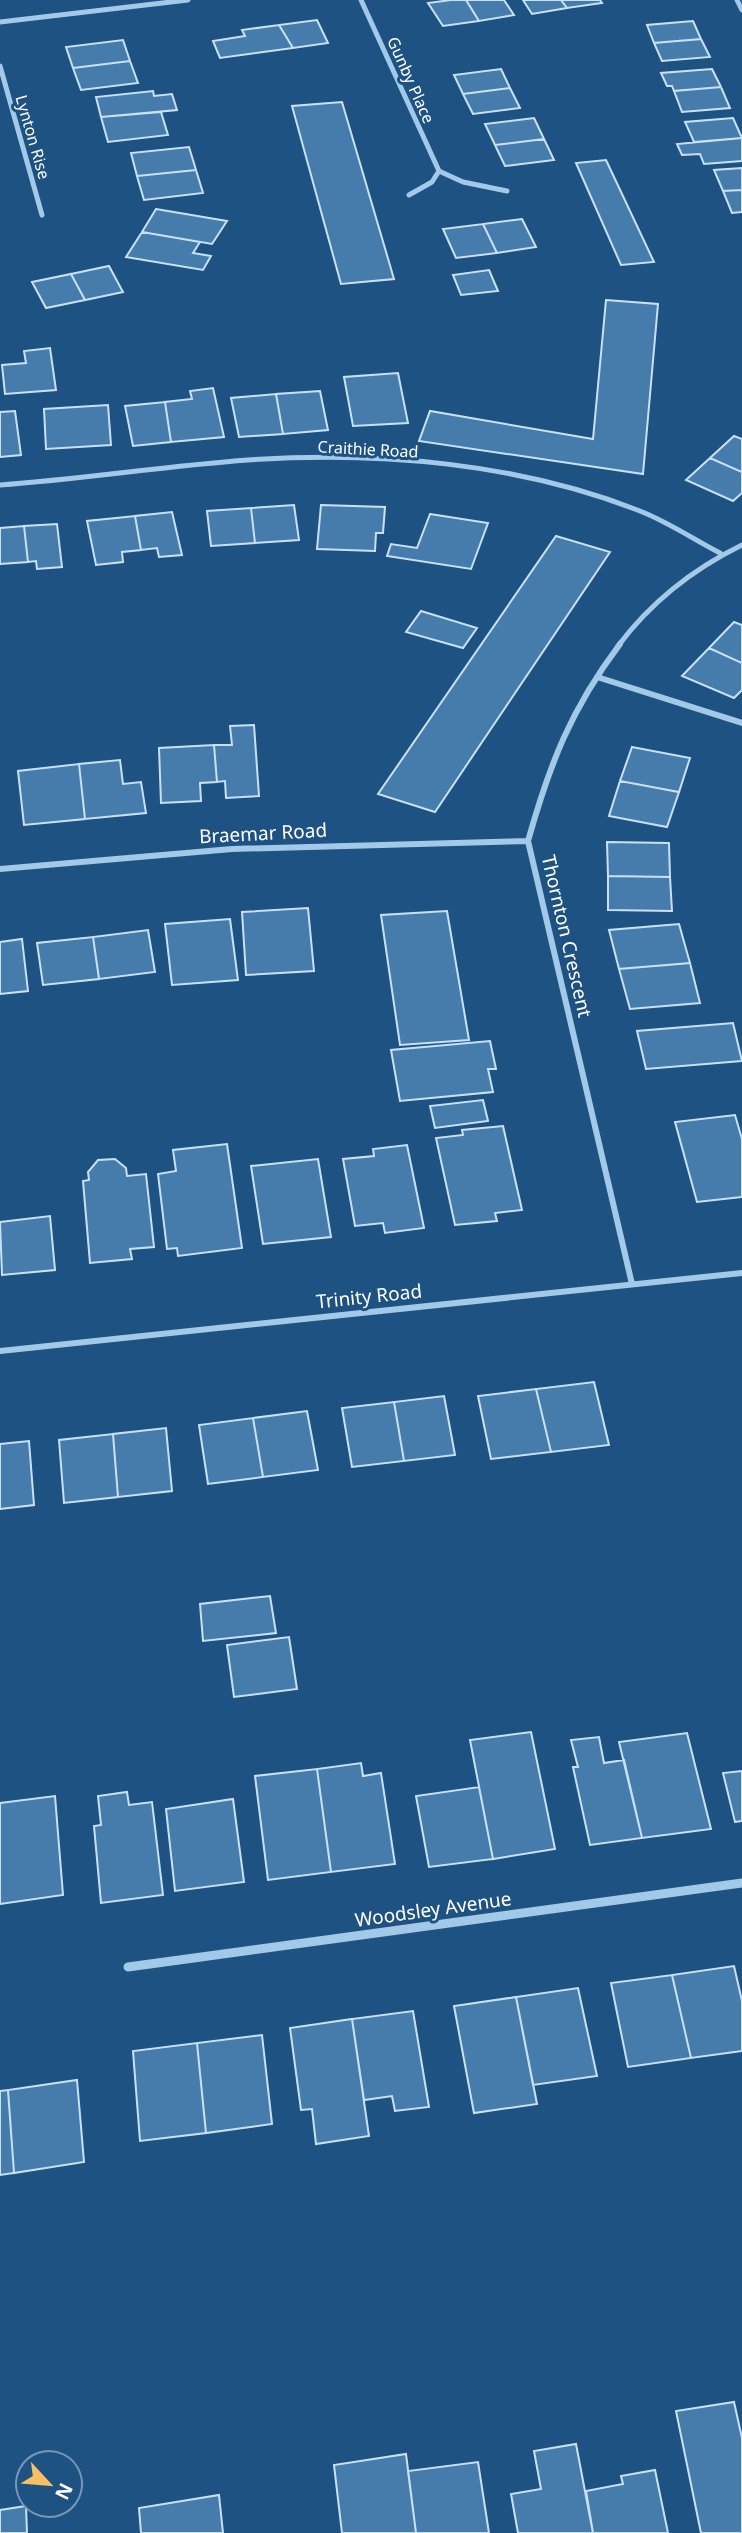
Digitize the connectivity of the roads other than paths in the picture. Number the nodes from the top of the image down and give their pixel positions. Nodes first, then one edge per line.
1 (188, 0) edge
2 (361, 0) edge
3 (737, 0) edge
4 (742, 9) edge
5 (0, 22) edge
6 (0, 66) edge
7 (439, 170) junction
8 (507, 191) dead end
9 (409, 195) dead end
10 (42, 215) dead end
11 (0, 485) edge
12 (742, 545) edge
13 (720, 554) junction
14 (597, 677) junction
15 (742, 723) edge
16 (528, 841) junction
17 (0, 869) edge
18 (742, 1273) edge
19 (632, 1284) junction
20 (0, 1351) edge
21 (742, 1883) edge
22 (128, 1967) dead end

1 - 5 street
2 - 7 street, Gunby Place
3 - 4 street
6 - 10 street, Lynton Rise
7 - 8 street
7 - 9 street
11 - 13 street, Craithie Road
12 - 13 street, Thornton Crescent
13 - 14 street, Thornton Crescent
14 - 15 street
14 - 16 street, Thornton Crescent
16 - 17 street, Braemar Road
16 - 19 street, Thornton Crescent
18 - 19 street, Trinity Road
19 - 20 street, Trinity Road
21 - 22 street, Woodsley Avenue

